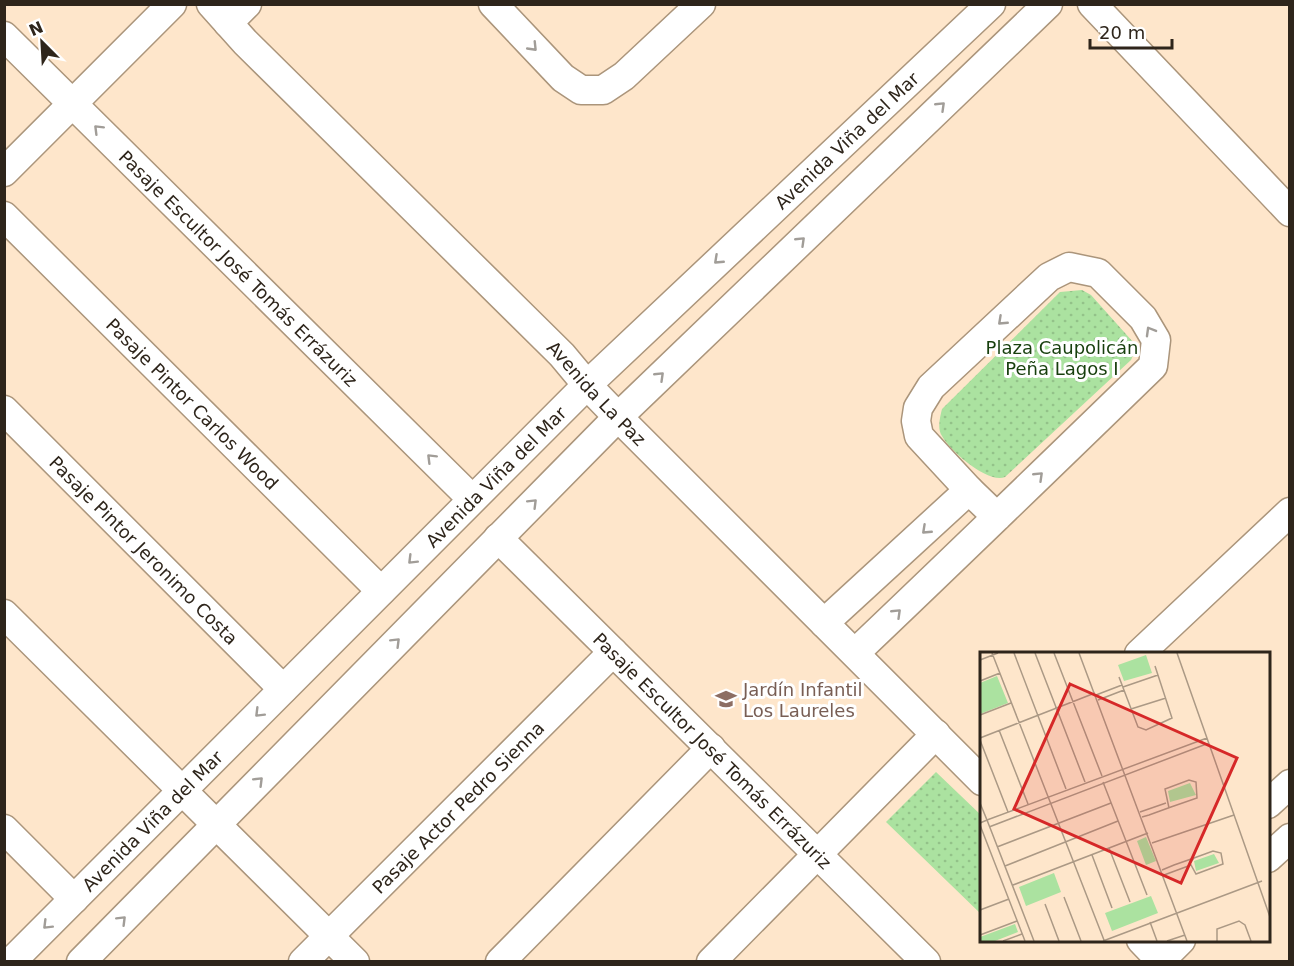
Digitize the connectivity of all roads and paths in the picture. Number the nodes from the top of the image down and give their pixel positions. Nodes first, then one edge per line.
1 (172, 4) edge
2 (493, 4) edge
3 (700, 4) edge
4 (991, 4) edge
5 (1048, 4) edge
6 (1092, 4) edge
7 (228, 11) edge
8 (4, 36) edge
9 (73, 104) junction
10 (4, 172) edge
11 (1290, 212) edge
12 (4, 216) edge
13 (587, 385) junction
14 (4, 410) edge
15 (618, 417) junction
16 (969, 490) junction
17 (472, 499) junction
18 (1290, 512) edge
19 (997, 517) junction
20 (498, 538) junction
21 (381, 591) junction
22 (4, 614) edge
23 (824, 622) junction
24 (613, 652) junction
25 (1141, 652) edge
26 (855, 653) junction
27 (283, 689) junction
28 (936, 734) junction
29 (711, 748) junction
30 (980, 779) edge
31 (1290, 784) edge
32 (182, 790) junction
33 (1270, 803) edge
34 (216, 824) junction
35 (4, 830) edge
36 (1290, 838) edge
37 (818, 853) junction
38 (1270, 857) edge
39 (74, 899) junction
40 (329, 936) junction
41 (1177, 942) edge
42 (1155, 954) edge
43 (724, 957) edge
44 (11, 962) edge
45 (81, 962) edge
46 (303, 962) edge
47 (355, 962) edge
48 (500, 962) edge
49 (926, 962) edge

1 - 9 street
2 -> 3 street
4 -> 13 street, Avenida Viña del Mar
15 -> 5 street
6 - 11 street
7 - 13 street, Avenida La Paz
8 - 9 street, Pasaje Escultor José Tomás Errázuriz
9 - 10 street
17 -> 9 street, Pasaje Escultor José Tomás Errázuriz
12 - 21 street, Pasaje Pintor Carlos Wood
13 - 15 street, Avenida La Paz
13 - 17 street, Avenida Viña del Mar
14 - 27 street, Pasaje Pintor Jeronimo Costa
20 -> 15 street
15 - 23 street, Avenida La Paz
16 - 19 street
19 -> 16 street
16 -> 23 street
17 -> 21 street, Avenida Viña del Mar
18 - 25 street
26 -> 19 street
20 - 24 street, Pasaje Escultor José Tomás Errázuriz
34 -> 20 street
21 - 27 street, Avenida Viña del Mar
22 - 32 street
23 - 26 street, Avenida La Paz
24 - 29 street, Pasaje Escultor José Tomás Errázuriz
24 - 40 street, Pasaje Actor Pedro Sienna
26 - 28 street, Avenida La Paz
27 -> 32 street, Avenida Viña del Mar
28 - 30 street, Avenida La Paz
28 - 37 street
29 - 37 street, Pasaje Escultor José Tomás Errázuriz
29 - 48 street
31 - 33 street
32 - 34 street
32 - 39 street, Avenida Viña del Mar
34 - 40 street
45 -> 34 street
35 - 39 street
36 - 38 street
37 - 43 street
37 - 49 street, Pasaje Escultor José Tomás Errázuriz
39 -> 44 street, Avenida Viña del Mar
40 - 46 street, Pasaje Actor Pedro Sienna
40 - 47 street
41 - 42 street

